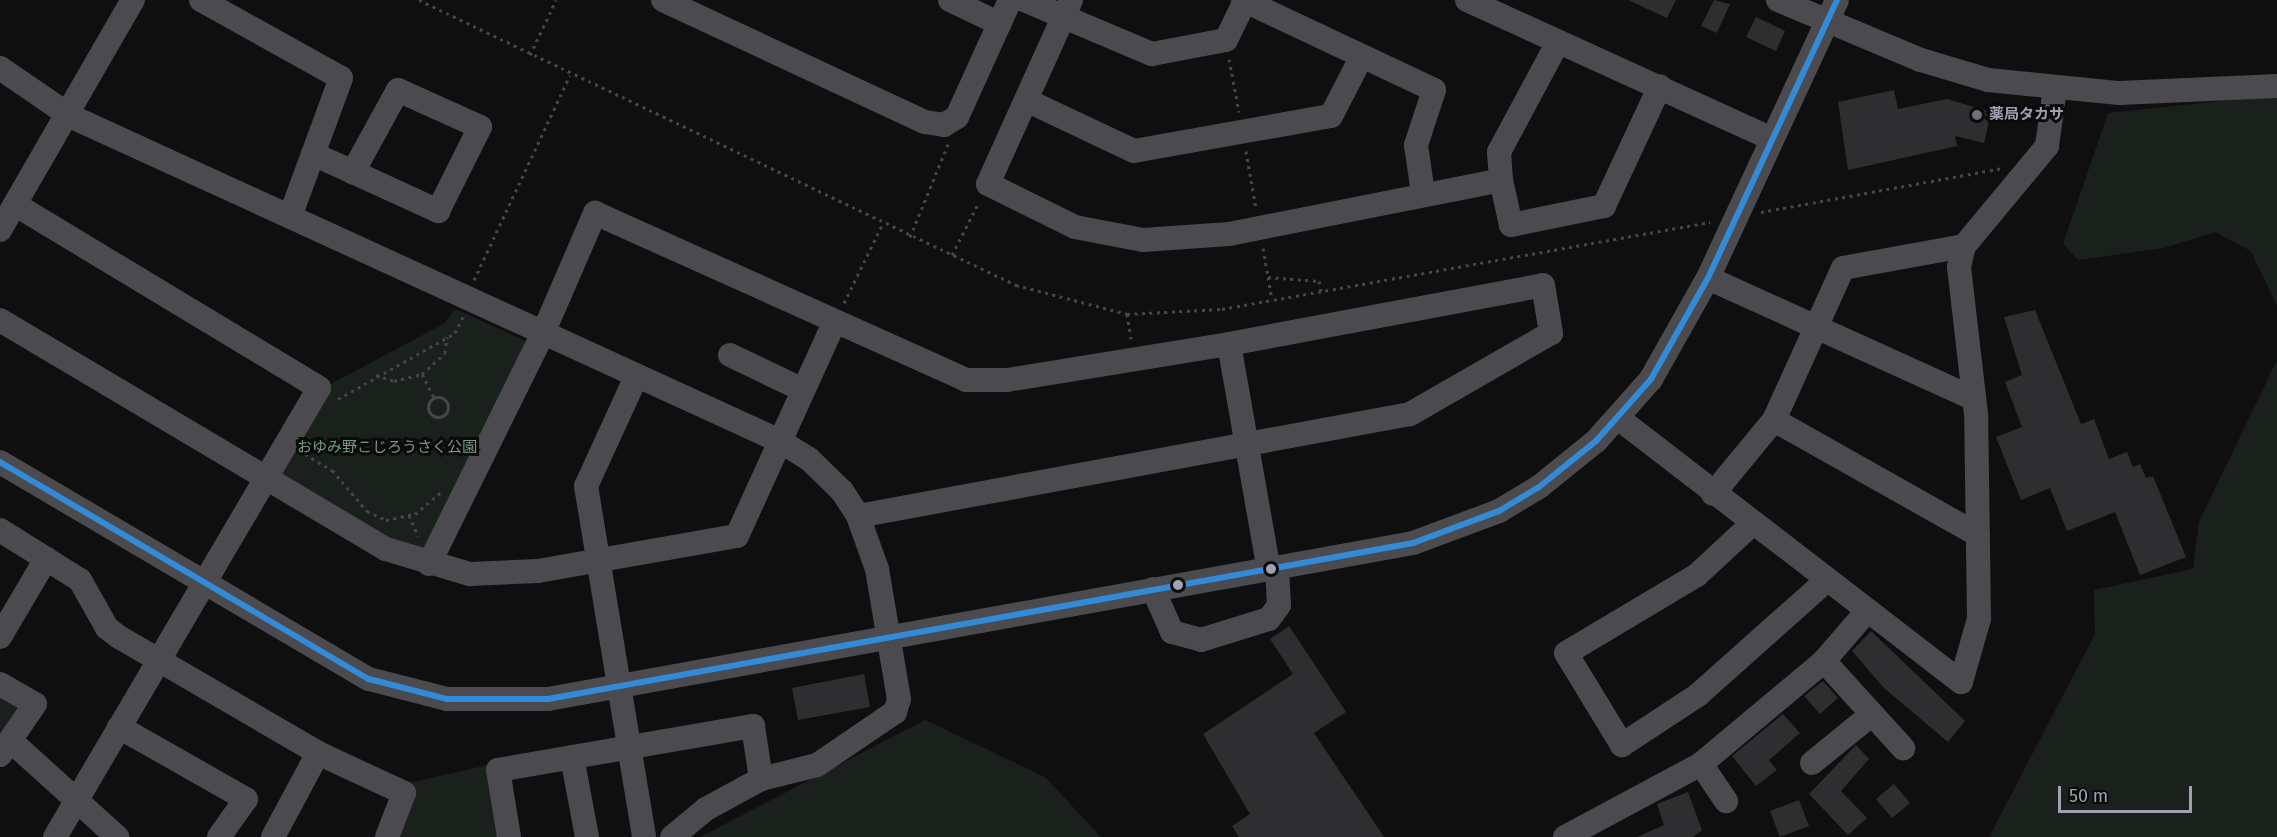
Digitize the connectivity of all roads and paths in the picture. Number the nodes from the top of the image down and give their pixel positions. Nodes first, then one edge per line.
1 (133, 0) edge
2 (201, 0) edge
3 (419, 0) edge
4 (556, 0) edge
5 (663, 0) edge
6 (950, 0) edge
7 (1010, 0) edge
8 (1024, 0) edge
9 (1467, 0) edge
10 (1778, 0) edge
11 (1837, 0) edge
12 (1244, 1) edge
13 (1068, 9) edge
14 (1828, 22) junction
15 (1000, 24) junction
16 (1226, 40) junction
17 (1557, 42) junction
18 (530, 55) junction
19 (1361, 58) junction
20 (0, 68) edge
21 (570, 75) junction
22 (1660, 86) junction
23 (2277, 86) edge
24 (2055, 88) junction
25 (1026, 100) junction
26 (70, 116) junction
27 (944, 124) junction
28 (1242, 132) junction
29 (1772, 139) junction
30 (313, 154) junction
31 (2034, 162) junction
32 (353, 172) junction
33 (1501, 180) junction
34 (988, 184) junction
35 (1423, 193) junction
36 (16, 205) junction
37 (291, 214) junction
38 (1736, 217) junction
39 (883, 224) junction
40 (1259, 228) junction
41 (0, 230) edge
42 (910, 237) junction
43 (1964, 246) junction
44 (951, 255) junction
45 (1268, 277) junction
46 (1708, 278) junction
47 (1321, 291) junction
48 (467, 295) junction
49 (1272, 300) junction
50 (1127, 314) junction
51 (0, 320) edge
52 (834, 323) junction
53 (1816, 324) junction
54 (544, 331) junction
55 (447, 337) junction
56 (1229, 344) junction
57 (730, 355) dead end
58 (1134, 360) junction
59 (422, 374) junction
60 (376, 375) junction
61 (636, 377) junction
62 (803, 390) junction
63 (435, 398) junction
64 (1973, 398) junction
65 (333, 405) dead end
66 (1618, 418) junction
67 (1774, 420) junction
68 (780, 441) junction
69 (1247, 442) junction
70 (310, 444) dead end
71 (304, 454) junction
72 (0, 462) edge
73 (275, 483) junction
74 (448, 484) dead end
75 (1713, 494) junction
76 (858, 516) junction
77 (1752, 524) junction
78 (0, 530) edge
79 (1978, 535) junction
80 (46, 559) junction
81 (597, 561) junction
82 (429, 564) junction
83 (1273, 569) junction
84 (1827, 580) junction
85 (205, 581) junction
86 (1153, 589) junction
87 (1867, 611) junction
88 (0, 637) edge
89 (889, 637) junction
90 (158, 661) junction
91 (1824, 661) junction
92 (0, 684) edge
93 (618, 687) junction
94 (1872, 714) junction
95 (119, 727) junction
96 (629, 747) junction
97 (6, 748) edge
98 (1903, 748) dead end
99 (318, 753) junction
100 (572, 757) junction
101 (1812, 763) dead end
102 (1701, 764) junction
103 (761, 779) junction
104 (76, 801) junction
105 (1726, 801) dead end
106 (55, 837) edge
107 (117, 837) edge
108 (219, 837) edge
109 (273, 837) edge
110 (387, 837) edge
111 (509, 837) edge
112 (587, 837) edge
113 (644, 837) edge
114 (672, 837) edge
115 (1565, 837) edge

1 - 26 street
2 - 30 street
3 - 18 path
4 - 18 path
5 - 27 street
6 - 15 street
7 - 15 street
8 - 13 street
9 - 17 street
10 - 14 street
11 - 14 street
12 - 16 street
12 - 19 street
13 - 16 street
13 - 25 street
14 - 24 street
14 - 29 street
15 - 27 street
16 - 28 path
17 - 22 street
17 - 33 street
18 - 21 path
19 - 28 street
19 - 35 street
20 - 26 street
21 - 39 path
21 - 48 path
22 - 29 street
22 - 33 street
23 - 24 street
24 - 31 street
25 - 28 street
25 - 34 street
26 - 36 street
26 - 37 street
27 - 42 path
28 - 40 path
29 - 38 street
30 - 32 street
30 - 37 street
31 - 38 path
31 - 43 street
32 - 32 street
33 - 35 street
34 - 40 street
34 - 44 path
35 - 40 street
36 - 41 street
36 - 73 street
37 - 48 street
38 - 46 street
38 - 47 path
39 - 42 path
39 - 52 path
40 - 45 path
42 - 44 path
43 - 53 street
43 - 64 street
44 - 50 path
45 - 47 path
45 - 49 path
46 - 53 street
46 - 66 street
47 - 49 path
48 - 54 street
48 - 55 path
49 - 50 path
50 - 58 path
51 - 73 street
52 - 54 street
52 - 58 street
52 - 62 street
53 - 64 street
53 - 67 street
54 - 61 street
54 - 82 street
55 - 59 path
55 - 60 path
56 - 58 street
56 - 69 street
56 - 69 street
57 - 62 street
59 - 60 path
59 - 63 path
60 - 65 path
61 - 68 street
61 - 81 street
62 - 68 street
63 - 63 path
64 - 79 street
66 - 75 street
66 - 83 street
67 - 75 street
67 - 79 street
68 - 76 street
68 - 81 street
69 - 76 street
69 - 83 street
70 - 71 path
71 - 73 path
71 - 74 path
72 - 85 street
73 - 82 street
73 - 85 street
75 - 77 street
76 - 89 street
77 - 84 street
77 - 84 street
78 - 80 street
79 - 87 street
80 - 88 street
80 - 90 street
81 - 82 street
81 - 93 street
83 - 86 street
83 - 86 street
84 - 87 street
85 - 90 street
85 - 93 street
86 - 89 street
87 - 91 street
89 - 93 street
89 - 103 street
90 - 95 street
90 - 99 street
91 - 94 street
91 - 102 street
92 - 97 street
93 - 96 street
94 - 98 street
94 - 101 street
95 - 104 street
95 - 108 street
96 - 100 street
96 - 103 street
96 - 113 street
97 - 104 street
99 - 109 street
99 - 110 street
100 - 111 street
100 - 112 street
102 - 105 street
102 - 115 street
103 - 114 street
104 - 106 street
104 - 107 street

